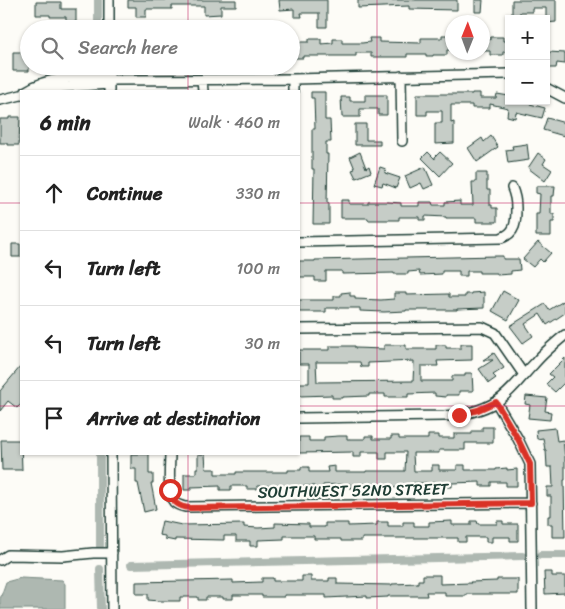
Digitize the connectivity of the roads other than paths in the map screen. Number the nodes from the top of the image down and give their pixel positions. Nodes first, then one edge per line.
1 (108, 0) edge
2 (109, 20) edge
3 (505, 74) edge
4 (401, 76) junction
5 (293, 79) junction
6 (202, 80) junction
7 (109, 83) edge
8 (28, 90) edge
9 (43, 90) edge
10 (203, 90) edge
11 (293, 90) edge
12 (550, 90) edge
13 (20, 95) edge
14 (565, 98) edge
15 (0, 100) edge
16 (402, 141) dead end
17 (512, 188) dead end
18 (300, 242) edge
19 (300, 330) edge
20 (565, 335) edge
21 (524, 375) junction
22 (496, 402) junction
23 (300, 418) edge
24 (111, 455) edge
25 (170, 455) edge
26 (531, 503) junction
27 (112, 553) junction
28 (0, 560) edge
29 (112, 609) edge
30 (532, 609) edge

1 - 2 street
3 - 4 street
4 - 5 street
4 - 16 street
5 - 6 street
5 - 11 street
6 - 7 street
6 - 10 street
7 - 8 street
7 - 9 street
12 - 14 street
13 - 15 street
17 - 18 street
19 - 21 street
20 - 21 street
21 - 22 street
22 - 23 street
22 - 26 street
24 - 27 street
25 - 26 street, SOUTHWEST 52ND STREET
26 - 30 street
27 - 28 street
27 - 29 street

